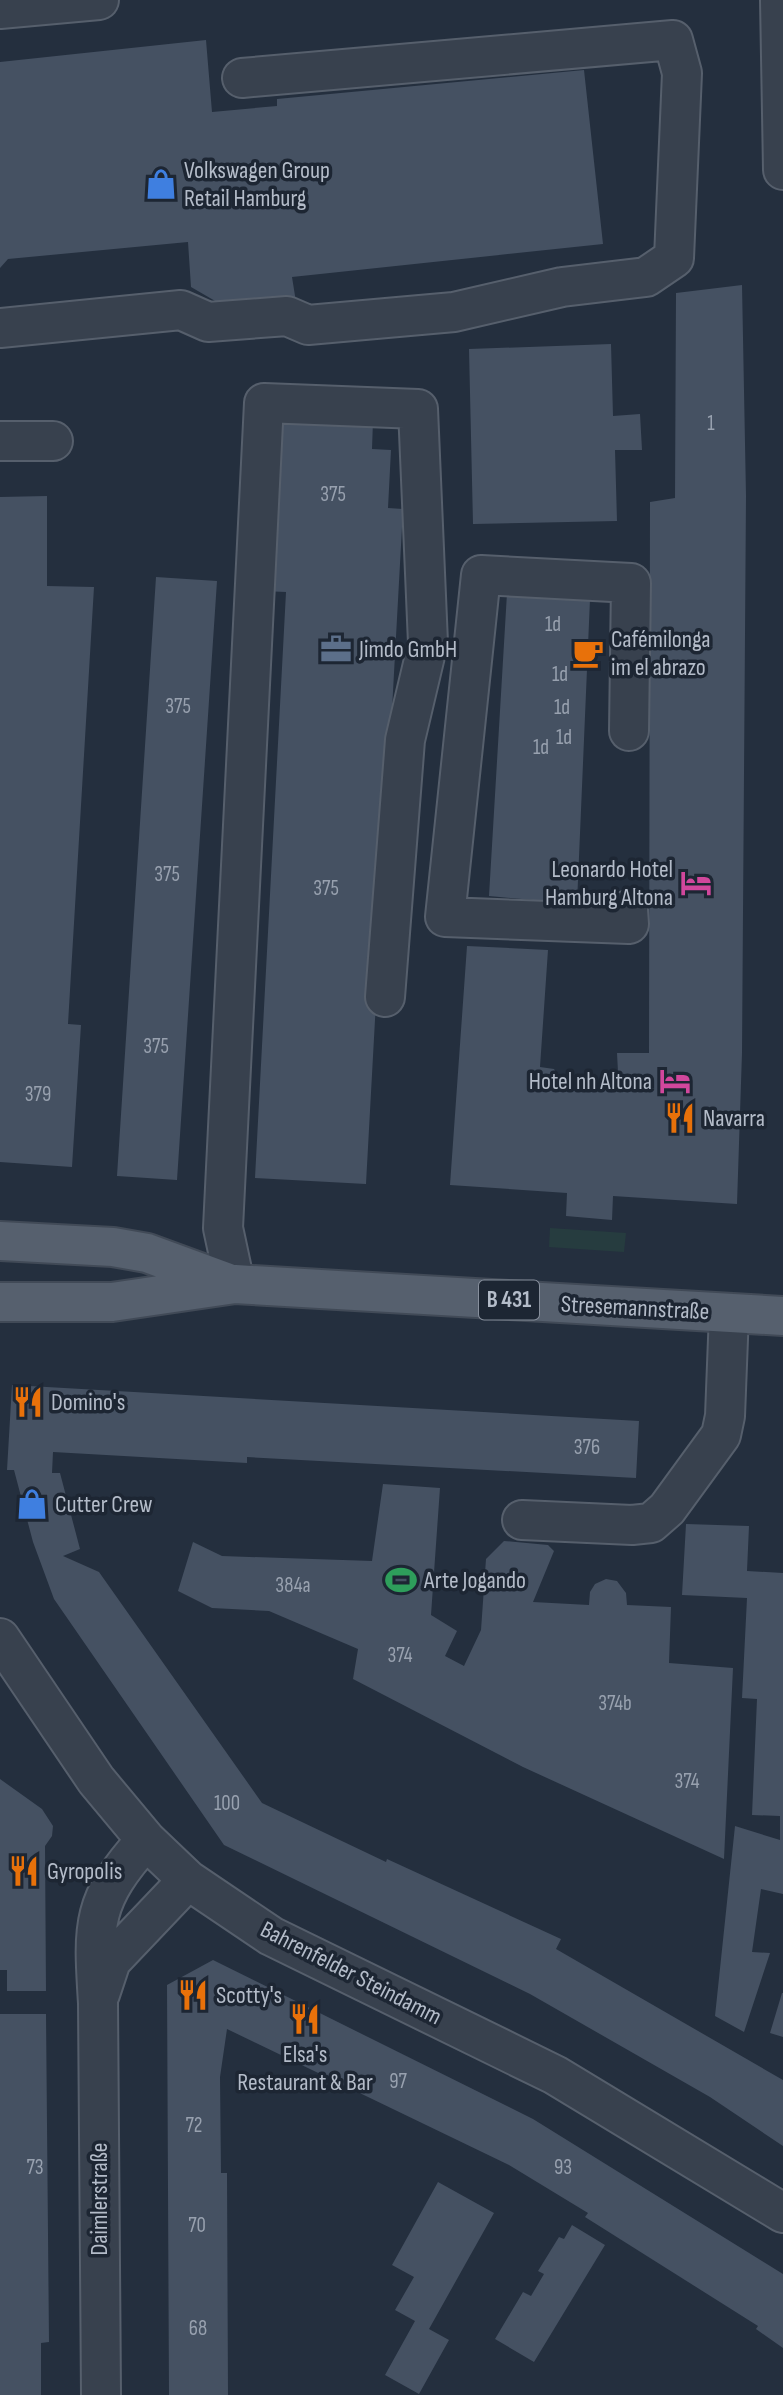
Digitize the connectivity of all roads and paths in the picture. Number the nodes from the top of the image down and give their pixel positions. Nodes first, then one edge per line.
1 (99, 0) edge
2 (780, 0) edge
3 (0, 9) edge
4 (242, 78) dead end
5 (783, 170) edge
6 (0, 328) edge
7 (0, 441) edge
8 (53, 441) dead end
9 (629, 731) dead end
10 (628, 910) dead end
11 (385, 997) dead end
12 (0, 1241) edge
13 (235, 1284) junction
14 (0, 1302) edge
15 (729, 1313) junction
16 (783, 1317) edge
17 (522, 1520) dead end
18 (0, 1638) edge
19 (10, 1677) edge
20 (146, 1840) junction
21 (188, 1880) junction
22 (98, 2003) junction
23 (783, 2213) edge
24 (101, 2395) edge

1 - 3 street
2 - 5 street
4 - 6 street
7 - 8 street
9 - 10 street
11 - 13 street
12 - 13 main road, Stresemannstraße / B 431
13 - 14 main road, Stresemannstraße / B 431
13 - 15 main road, Stresemannstraße / B 431
15 - 16 main road, Stresemannstraße / B 431
15 - 17 street
18 - 19 street, Bahrenfelder Steindamm
19 - 20 street, Bahrenfelder Steindamm
20 - 21 street, Bahrenfelder Steindamm
20 - 22 street, Daimlerstraße
21 - 22 street, Daimlerstraße
21 - 23 street, Bahrenfelder Steindamm
22 - 24 street, Daimlerstraße

